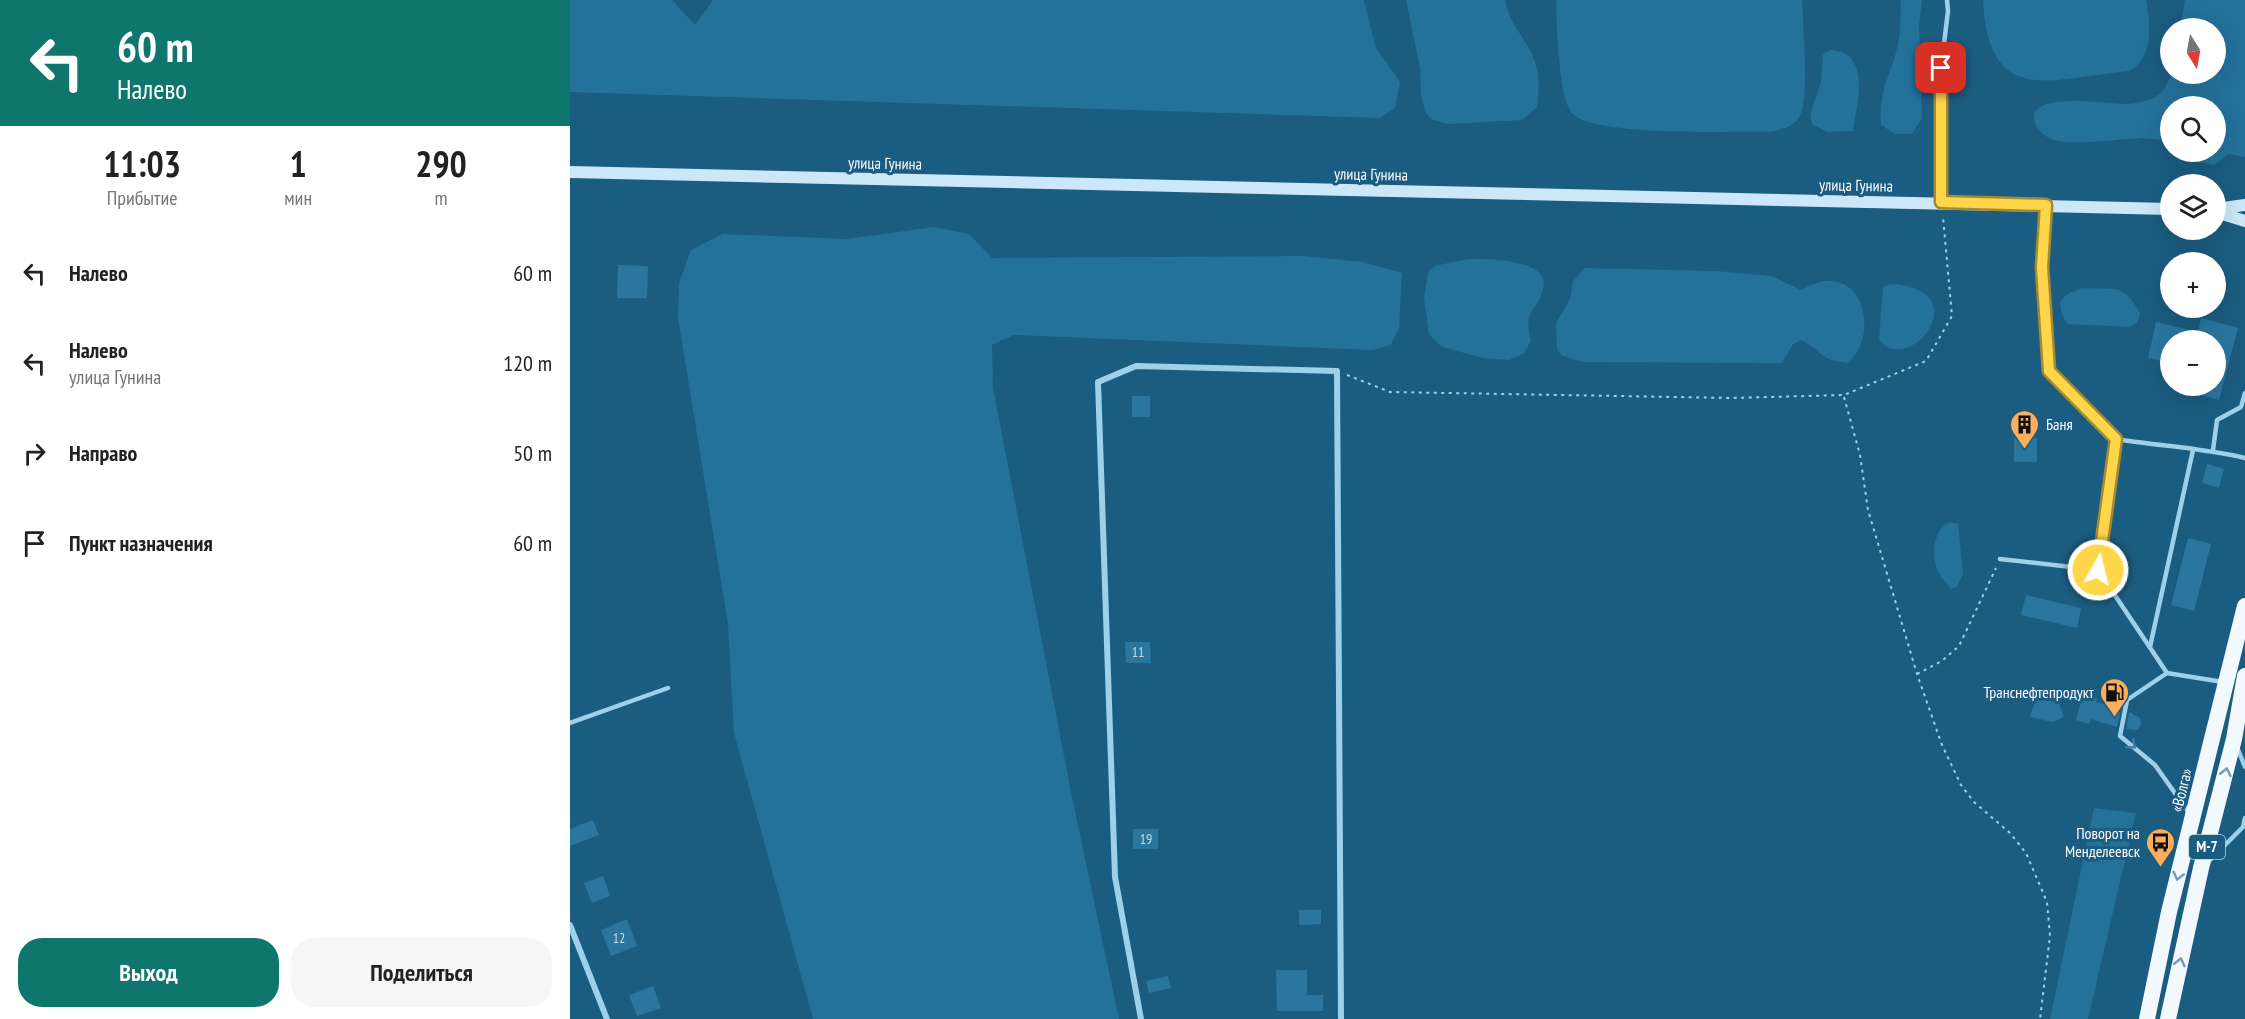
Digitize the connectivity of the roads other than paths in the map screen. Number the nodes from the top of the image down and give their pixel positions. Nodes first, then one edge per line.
1 (1947, 0) edge
2 (570, 172) edge
3 (1941, 202) junction
4 (2245, 204) edge
5 (2046, 205) junction
6 (2226, 208) edge
7 (2160, 209) edge
8 (2226, 214) edge
9 (2245, 221) edge
10 (2245, 393) edge
11 (2116, 439) junction
12 (2193, 450) junction
13 (2213, 450) junction
14 (2245, 458) edge
15 (2000, 559) road end
16 (2098, 570) junction
17 (2245, 606) edge
18 (2150, 647) junction
19 (2168, 673) junction
20 (2245, 676) edge
21 (2226, 682) junction
22 (668, 688) dead end
23 (570, 723) edge
24 (2234, 739) junction
25 (2245, 767) edge
26 (2245, 818) edge
27 (2192, 820) junction
28 (2201, 868) junction
29 (570, 925) edge
30 (607, 1019) edge
31 (1141, 1019) edge
32 (1341, 1019) edge
33 (2147, 1019) edge
34 (2168, 1019) edge

1 - 3 lane
2 - 3 main road, улица Гунина
3 - 5 main road, улица Гунина
4 - 6 main road
5 - 7 main road, улица Гунина
5 - 11 lane
8 - 9 main road
10 - 13 lane
11 - 12 lane
11 - 16 lane
12 - 13 lane
12 - 18 lane
13 - 14 lane
15 - 16 lane
16 - 18 lane
17 - 21 highway, «Волга» / М-7
18 - 19 lane
19 - 21 lane
19 -> 27 lane
20 - 24 highway, М-7
21 - 27 highway, «Волга» / М-7
22 - 23 lane
24 - 25 lane
28 -> 24 highway, М-7
26 - 28 lane
27 -> 33 highway, «Волга» / М-7
34 -> 28 highway, М-7
29 - 30 street
31 - 32 street

